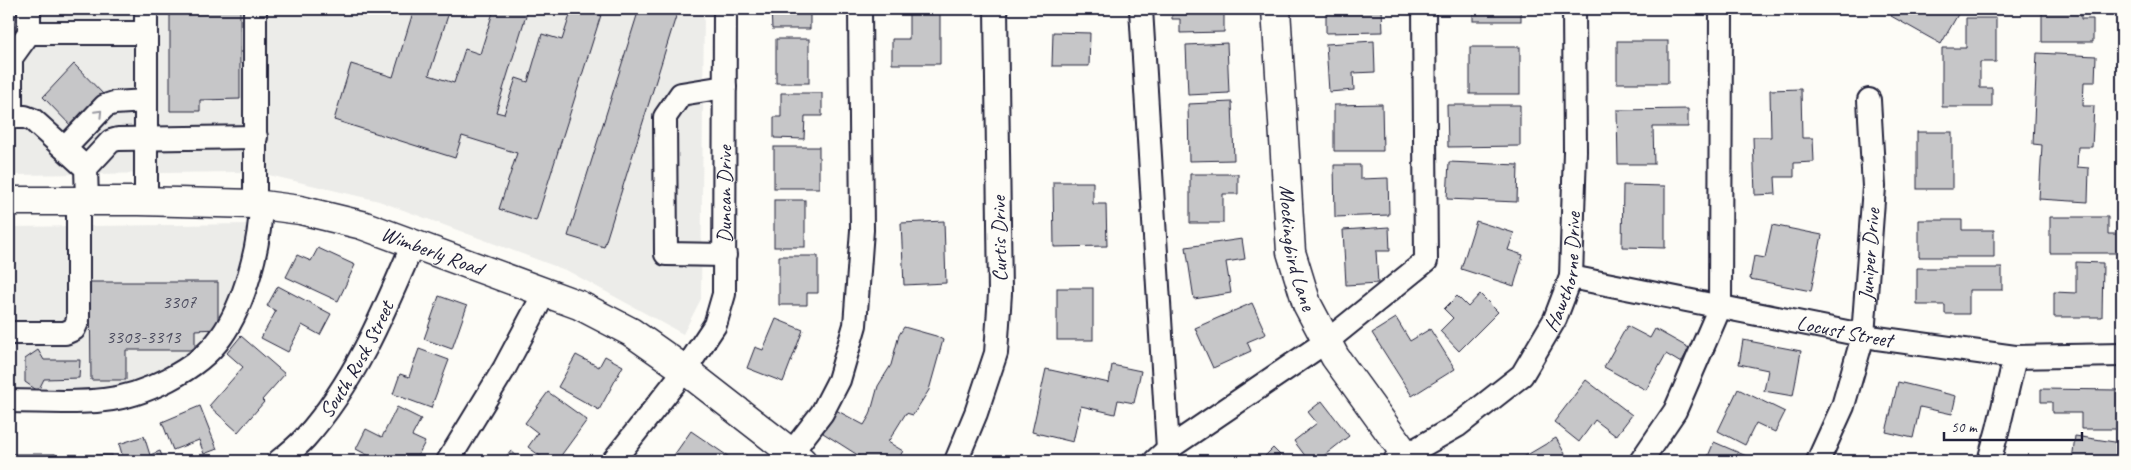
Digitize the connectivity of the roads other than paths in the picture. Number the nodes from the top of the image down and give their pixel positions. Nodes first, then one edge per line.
1 (29, 9) edge
2 (146, 9) edge
3 (255, 9) edge
4 (725, 9) edge
5 (860, 9) edge
6 (996, 9) edge
7 (1141, 9) edge
8 (1276, 9) edge
9 (1424, 9) edge
10 (1574, 9) edge
11 (1721, 9) edge
12 (29, 33) junction
13 (146, 33) junction
14 (725, 87) junction
15 (1869, 100) dead end
16 (146, 101) junction
17 (10, 117) edge
18 (256, 137) junction
19 (146, 139) junction
20 (65, 148) junction
21 (86, 168) junction
22 (9, 201) edge
23 (82, 201) junction
24 (146, 201) junction
25 (258, 204) junction
26 (413, 244) junction
27 (725, 255) junction
28 (1571, 277) junction
29 (545, 292) junction
30 (1720, 307) junction
31 (16, 333) edge
32 (1863, 336) junction
33 (1327, 341) junction
34 (2122, 355) edge
35 (2014, 357) junction
36 (685, 370) junction
37 (9, 401) edge
38 (1161, 455) edge
39 (792, 458) edge
40 (1402, 458) edge
41 (279, 461) edge
42 (448, 461) edge
43 (613, 461) edge
44 (956, 461) edge
45 (1641, 461) edge
46 (1818, 461) edge
47 (1988, 461) edge

1 - 12 street
2 - 13 street
3 - 18 street
4 - 14 street, Duncan Drive
5 - 39 street
6 - 44 street, Curtis Drive
7 - 38 street
8 - 33 main road, Mockingbird Lane
9 - 33 street
10 - 28 street, Hawthorne Drive
11 - 30 street
12 - 13 street
12 - 17 street
13 - 16 street
14 - 27 street, Duncan Drive
14 - 27 street
15 - 32 street, Juniper Drive
16 - 19 street
20 -> 16 street
17 - 20 street
18 - 19 street
18 - 25 street
19 - 21 street
19 - 24 street
20 - 21 street
21 - 23 street
22 - 23 main road, Wimberly Road
23 - 24 main road, Wimberly Road
23 - 31 street
24 - 25 main road, Wimberly Road
25 - 26 main road, Wimberly Road
25 - 37 street
26 - 29 main road, Wimberly Road
26 - 41 street, South Rusk Street
27 - 36 street, Duncan Drive
28 - 30 street, Locust Street
28 - 40 street, Hawthorne Drive
29 - 36 main road, Wimberly Road
29 - 42 street
30 - 32 street, Locust Street
30 - 45 street
32 - 35 street, Locust Street
32 - 46 street, Juniper Drive
33 - 38 street
33 - 40 main road, Mockingbird Lane
34 - 35 street, Locust Street
35 - 47 street
36 - 39 main road, Wimberly Road
36 - 43 street, Duncan Drive

